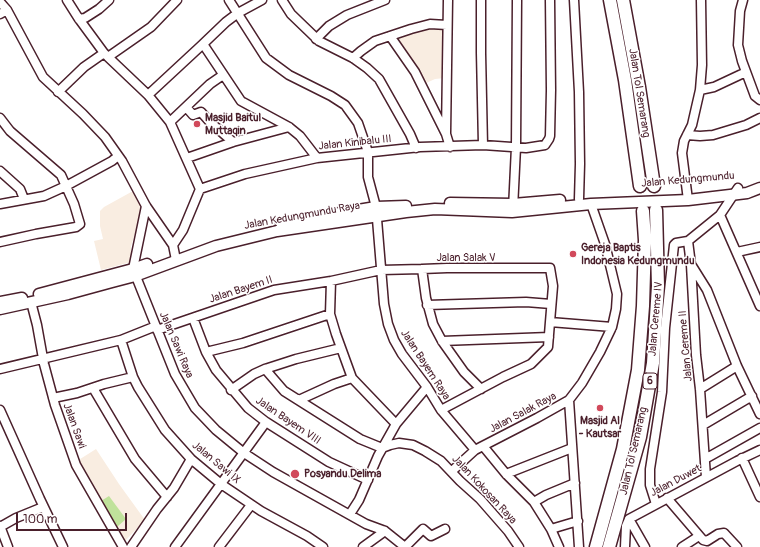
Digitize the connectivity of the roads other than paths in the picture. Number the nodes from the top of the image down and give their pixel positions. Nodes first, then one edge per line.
1 (67, 0) edge
2 (109, 0) edge
3 (177, 0) edge
4 (229, 0) edge
5 (262, 0) edge
6 (282, 0) edge
7 (385, 0) edge
8 (448, 0) edge
9 (481, 0) edge
10 (517, 0) edge
11 (550, 0) edge
12 (574, 0) edge
13 (610, 0) edge
14 (623, 0) edge
15 (701, 0) edge
16 (743, 0) edge
17 (0, 2) edge
18 (3, 12) edge
19 (238, 13) junction
20 (79, 19) junction
21 (447, 25) junction
22 (390, 36) junction
23 (316, 39) junction
24 (203, 44) junction
25 (106, 55) junction
26 (353, 58) junction
27 (746, 72) junction
28 (223, 75) junction
29 (700, 90) junction
30 (58, 92) junction
31 (148, 95) junction
32 (760, 100) edge
33 (186, 107) junction
34 (0, 118) edge
35 (760, 118) edge
36 (443, 120) junction
37 (170, 122) junction
38 (289, 127) junction
39 (687, 134) junction
40 (233, 142) junction
41 (483, 146) junction
42 (450, 147) junction
43 (516, 147) junction
44 (416, 148) junction
45 (368, 152) junction
46 (118, 156) junction
47 (186, 158) junction
48 (317, 158) junction
49 (0, 171) edge
50 (760, 181) edge
51 (66, 186) junction
52 (640, 186) dead end
53 (654, 186) dead end
54 (760, 188) edge
55 (200, 189) junction
56 (735, 191) junction
57 (687, 197) junction
58 (24, 199) junction
59 (579, 199) junction
60 (618, 200) junction
61 (0, 204) edge
62 (591, 204) junction
63 (146, 206) junction
64 (513, 208) junction
65 (656, 210) dead end
66 (376, 211) junction
67 (643, 211) dead end
68 (720, 215) junction
69 (688, 241) junction
70 (0, 242) edge
71 (760, 248) edge
72 (737, 252) junction
73 (175, 253) junction
74 (691, 265) junction
75 (381, 270) junction
76 (422, 270) junction
77 (134, 272) junction
78 (331, 281) junction
79 (758, 297) edge
80 (0, 302) edge
81 (31, 302) junction
82 (551, 304) junction
83 (427, 305) junction
84 (760, 306) edge
85 (0, 309) edge
86 (330, 314) junction
87 (193, 318) junction
88 (550, 322) junction
89 (612, 327) junction
90 (156, 328) junction
91 (550, 337) junction
92 (121, 340) junction
93 (442, 341) junction
94 (341, 348) junction
95 (206, 352) junction
96 (44, 358) junction
97 (737, 366) junction
98 (0, 369) edge
99 (265, 369) junction
100 (133, 377) junction
101 (352, 378) junction
102 (426, 387) junction
103 (93, 388) junction
104 (481, 389) junction
105 (700, 389) junction
106 (231, 390) junction
107 (752, 396) junction
108 (53, 398) junction
109 (299, 400) junction
110 (569, 400) junction
111 (0, 410) edge
112 (441, 410) junction
113 (760, 414) edge
114 (266, 422) junction
115 (396, 424) junction
116 (703, 425) junction
117 (760, 428) edge
118 (382, 448) junction
119 (479, 448) junction
120 (572, 448) junction
121 (760, 450) edge
122 (244, 453) junction
123 (742, 458) junction
124 (191, 459) junction
125 (705, 459) junction
126 (452, 471) junction
127 (506, 474) junction
128 (706, 477) junction
129 (368, 480) junction
130 (575, 483) junction
131 (221, 484) junction
132 (167, 497) junction
133 (760, 497) edge
134 (667, 498) junction
135 (534, 502) junction
136 (656, 504) junction
137 (251, 505) junction
138 (43, 507) junction
139 (350, 514) junction
140 (629, 519) junction
141 (578, 521) junction
142 (0, 526) edge
143 (445, 529) dead end
144 (552, 529) junction
145 (386, 531) junction
146 (699, 536) junction
147 (8, 547) edge
148 (63, 547) edge
149 (123, 547) edge
150 (131, 547) edge
151 (175, 547) edge
152 (219, 547) edge
153 (323, 547) edge
154 (363, 547) edge
155 (405, 547) edge
156 (519, 547) edge
157 (559, 547) edge
158 (580, 547) edge
159 (596, 547) edge
160 (609, 547) edge
161 (625, 547) edge
162 (645, 547) edge
163 (682, 547) edge
164 (737, 547) edge

1 - 20 street
2 - 20 street
3 - 25 street
4 - 19 street, Jalan Bayem Raya
5 - 19 street
6 - 23 street
7 - 23 street
8 - 21 street
9 - 41 street
10 - 43 street
11 - 43 street, Jalan Kinibalu III
12 - 59 street
13 - 52 highway, Jalan Tol Semarang
14 - 53 highway, Jalan Tol Semarang
15 - 29 street
16 - 27 street
17 - 18 street
18 - 30 street
19 - 24 street
19 - 45 street, Jalan Bayem Raya
20 - 25 street
21 - 22 street
21 - 36 street
22 - 26 street
22 - 36 street
23 - 26 street
24 - 28 street
24 - 31 street
25 - 30 street
25 - 31 street
26 - 44 street
27 - 29 street
27 - 32 street
28 - 33 street
28 - 38 street
29 - 39 street
30 - 46 street
31 - 37 street
33 - 37 street
33 - 40 street
34 - 51 street
35 - 39 street
36 - 42 street
37 - 47 street
38 - 40 street
38 - 48 street
39 - 57 street
40 - 47 street
41 - 42 street, Jalan Kinibalu III
41 - 43 street, Jalan Kinibalu III
42 - 44 street, Jalan Kinibalu III
43 - 64 street
44 - 45 street, Jalan Kinibalu III
45 - 48 street, Jalan Kinibalu III
45 - 66 street, Jalan Bayem Raya
46 - 51 street
46 - 63 street
47 - 55 street
48 - 55 street, Jalan Kinibalu III
49 - 58 street
50 - 56 main road, Jalan Kedungmundu
51 - 58 street
51 - 70 street
54 - 56 main road, Jalan Kedungmundu
55 - 73 street
56 - 57 main road, Jalan Kedungmundu
56 - 68 street
57 - 60 main road, Jalan Kedungmundu
58 - 61 street
59 - 60 main road, Jalan Kedungmundu Raya
59 - 64 main road, Jalan Kedungmundu Raya
60 - 62 main road, Jalan Kedungmundu Raya
62 - 64 main road, Jalan Kedungmundu Raya
62 - 89 street, Jalan Salak Raya
63 - 73 street
63 - 77 street
64 - 66 main road, Jalan Kedungmundu Raya
65 - 160 highway, Jalan Tol Semarang / 6
66 - 73 main road, Jalan Kedungmundu Raya
66 - 75 street, Jalan Bayem Raya
67 - 159 highway, Jalan Tol Semarang / 6
68 - 69 street
68 - 72 street
69 - 74 street, Jalan Cereme II
69 - 136 street, Jalan Cereme IV
71 - 72 street
72 - 79 street
73 - 77 main road, Jalan Kedungmundu Raya
74 - 97 street, Jalan Cereme II
74 - 105 street, Jalan Cereme II
75 - 76 street, Jalan Salak V
75 - 78 street, Jalan Bayem II
75 - 102 street, Jalan Bayem Raya
76 - 82 street, Jalan Salak V
76 - 83 street
77 - 80 main road, Jalan Kedungmundu Raya
77 - 81 main road, Jalan Kedungmundu Raya
77 - 90 street, Jalan Sawi Raya
78 - 86 street
78 - 87 street, Jalan Bayem II
79 - 84 street
81 - 85 main road, Jalan Kedungmundu Raya
81 - 96 street, Jalan Sawi
82 - 83 street
82 - 88 street
83 - 93 street
86 - 94 street
86 - 95 street
87 - 90 street, Jalan Bayem II
87 - 95 street, Jalan Bayem VIII
88 - 89 street
88 - 91 street
89 - 110 street, Jalan Salak Raya
90 - 92 street, Jalan Bayem II
90 - 122 street, Jalan Sawi Raya
91 - 93 street
91 - 104 street
92 - 96 street, Jalan Bayem II
92 - 100 street, Jalan Sawi IX
93 - 104 street
94 - 99 street
94 - 101 street
95 - 106 street, Jalan Bayem VIII
96 - 98 street, Jalan Bayem II
96 - 108 street, Jalan Sawi
97 - 105 street
97 - 107 street, Jalan Cereme II
99 - 106 street
99 - 109 street
100 - 103 street
100 - 124 street, Jalan Sawi IX
101 - 109 street
101 - 115 street
102 - 112 street, Jalan Bayem Raya
102 - 115 street
103 - 108 street
103 - 132 street
104 - 112 street
105 - 116 street, Jalan Cereme II
106 - 114 street, Jalan Bayem VIII
107 - 113 street, Jalan Cereme II
107 - 116 street
108 - 149 street, Jalan Sawi
109 - 118 street
110 - 119 street, Jalan Salak Raya
110 - 120 street
111 - 138 street
112 - 119 street, Jalan Bayem Raya
114 - 122 street
114 - 129 street, Jalan Bayem VIII
115 - 118 street
116 - 125 street, Jalan Cereme II
117 - 125 street
118 - 126 street, Jalan Kokosan Raya
118 - 129 street
119 - 126 street, Jalan Salak Raya
119 - 127 street, Jalan Bayem Raya
120 - 127 street
120 - 130 street
121 - 123 street, Jalan Duwet
122 - 131 street
122 - 139 street, Jalan Sawi Raya
123 - 128 street, Jalan Duwet
123 - 133 street
124 - 131 street, Jalan Sawi IX
124 - 132 street
125 - 128 street, Jalan Cereme II
126 - 156 street, Jalan Kokosan Raya
127 - 135 street, Jalan Bayem Raya
128 - 134 street, Jalan Duwet
129 - 139 street
130 - 135 street
130 - 141 street
131 - 137 street, Jalan Sawi IX
131 - 151 street
132 - 150 street
134 - 136 street, Jalan Duwet
134 - 146 street
135 - 144 street, Jalan Bayem Raya
136 - 140 street, Jalan Duwet
137 - 152 street
137 - 153 street, Jalan Sawi IX
138 - 142 street
138 - 148 street
139 - 145 street, Jalan Sawi Raya
140 - 161 street
140 - 162 street
141 - 144 street
141 - 158 street
142 - 147 street
143 - 155 street
144 - 157 street, Jalan Bayem Raya
145 - 154 street
145 - 155 street, Jalan Sawi Raya
146 - 163 street
146 - 164 street

